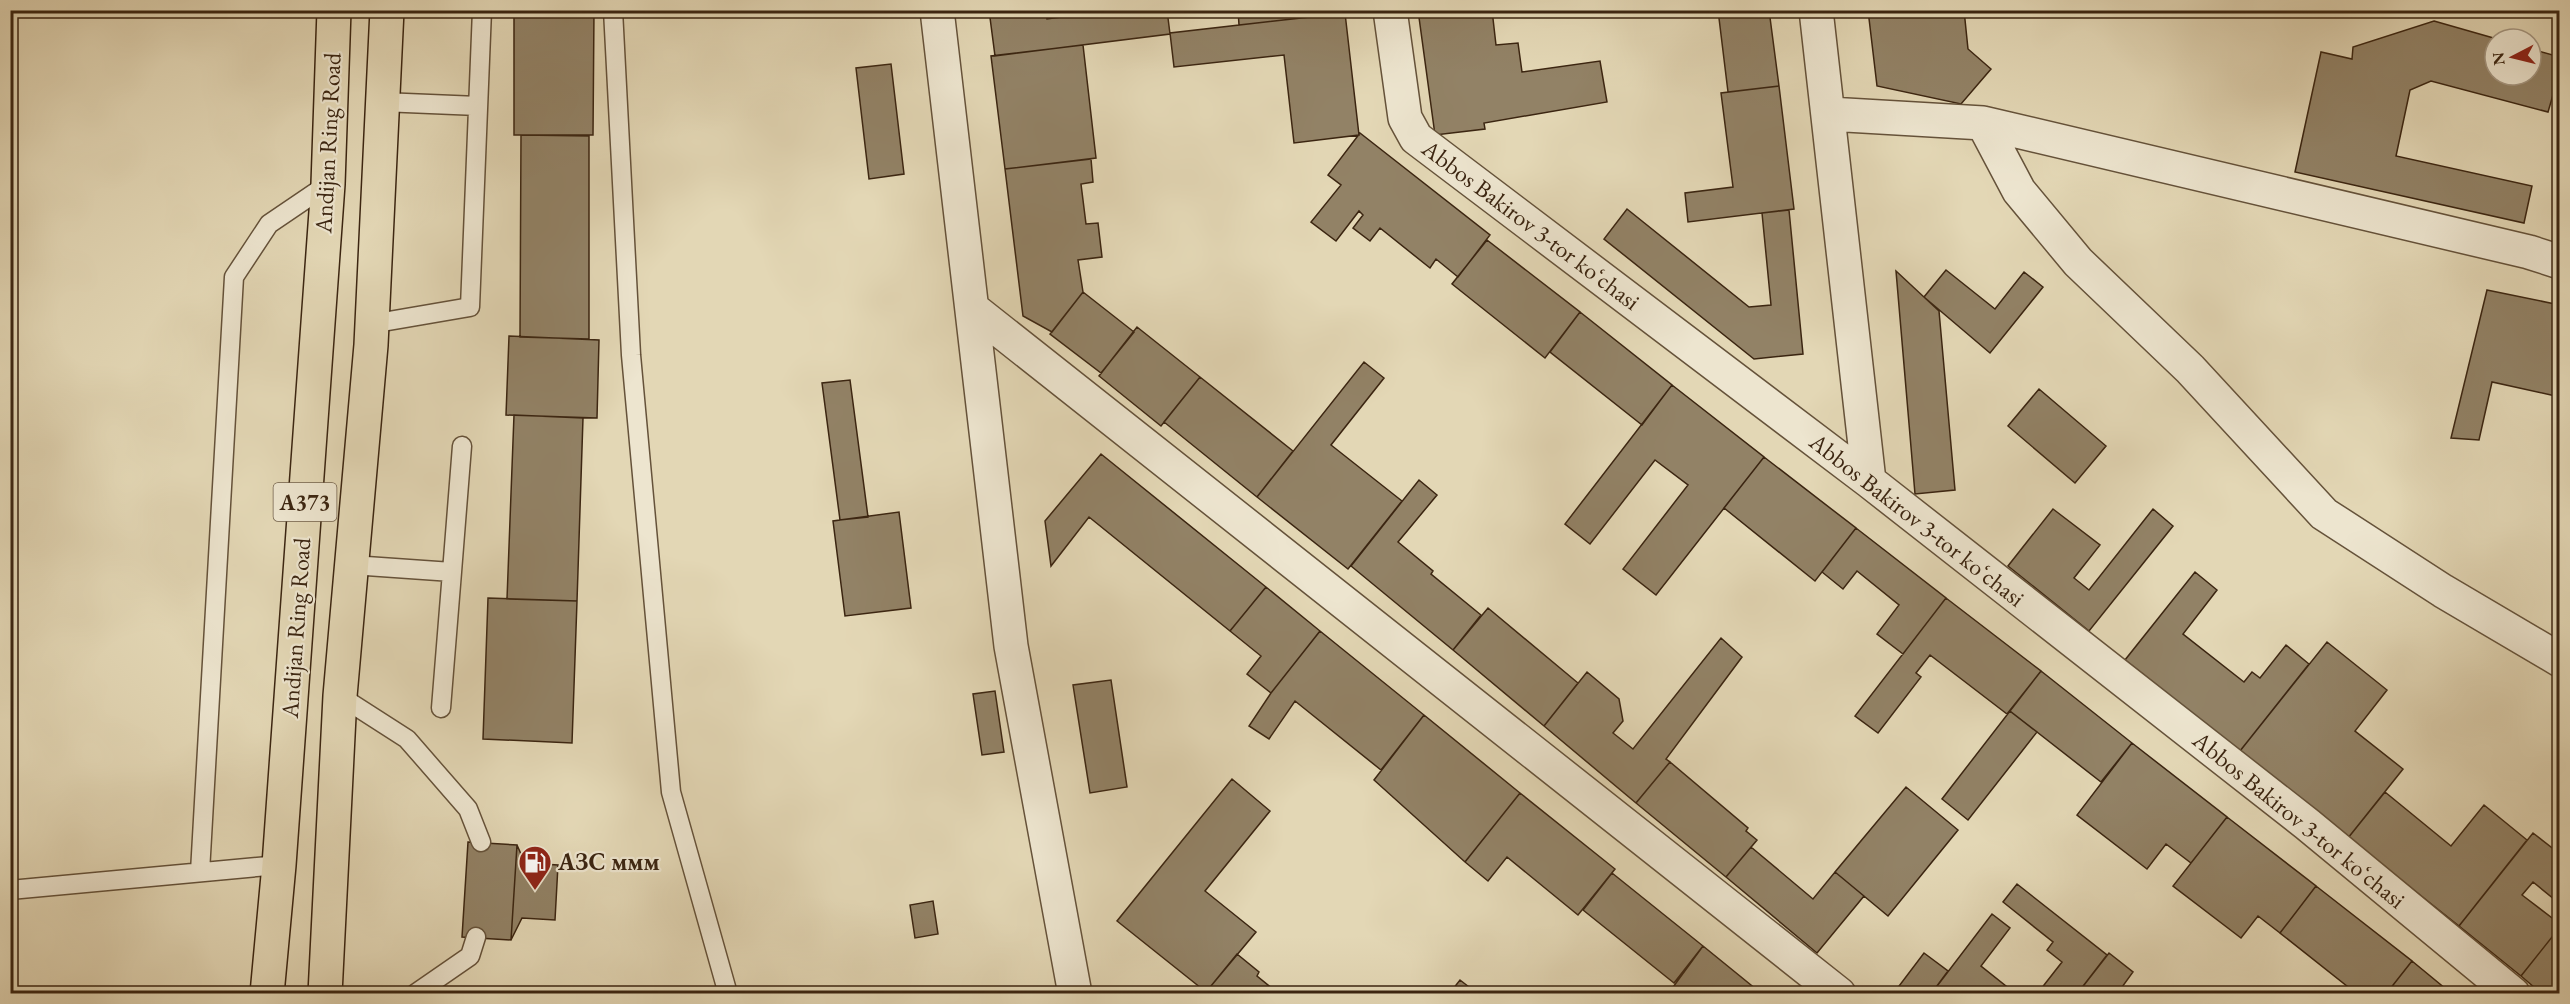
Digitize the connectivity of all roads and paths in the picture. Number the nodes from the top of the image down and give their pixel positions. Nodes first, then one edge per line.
1 (334, 10) edge
2 (387, 10) edge
3 (482, 10) edge
4 (613, 10) edge
5 (937, 10) edge
6 (1390, 10) edge
7 (1816, 10) edge
8 (382, 102) junction
9 (478, 106) junction
10 (1829, 114) junction
11 (1983, 123) junction
12 (328, 184) junction
13 (2559, 262) edge
14 (973, 309) junction
15 (371, 324) junction
16 (462, 446) dead end
17 (1869, 480) junction
18 (352, 565) junction
19 (452, 572) junction
20 (2559, 660) edge
21 (340, 696) junction
22 (441, 708) dead end
23 (482, 842) dead end
24 (279, 865) junction
25 (200, 872) junction
26 (10, 890) edge
27 (476, 937) dead end
28 (267, 993) edge
29 (325, 993) edge
30 (415, 993) edge
31 (728, 993) edge
32 (1076, 993) edge
33 (1839, 993) edge
34 (2513, 993) edge

1 - 12 highway, Andijan Ring Road / A373
2 - 8 highway, Andijan Ring Road / A373
3 - 9 lane
4 - 31 lane
5 - 14 street
6 - 17 street, Abbos Bakirov 3-tor koʻchasi
7 - 10 street
8 - 9 lane
8 - 15 highway, Andijan Ring Road / A373
9 - 15 lane
10 - 11 street
10 - 17 street
11 - 13 street
11 - 20 street
12 - 24 highway, Andijan Ring Road / A373
12 - 25 lane
14 - 32 street
14 - 33 street
15 - 18 highway, Andijan Ring Road / A373
16 - 19 lane
17 - 34 street, Abbos Bakirov 3-tor koʻchasi
18 - 19 lane
18 - 21 highway, Andijan Ring Road / A373
19 - 22 lane
21 - 23 lane
21 - 29 highway, Andijan Ring Road / A373
24 - 25 lane
24 - 28 highway, Andijan Ring Road / A373
25 - 26 lane
27 - 30 lane

